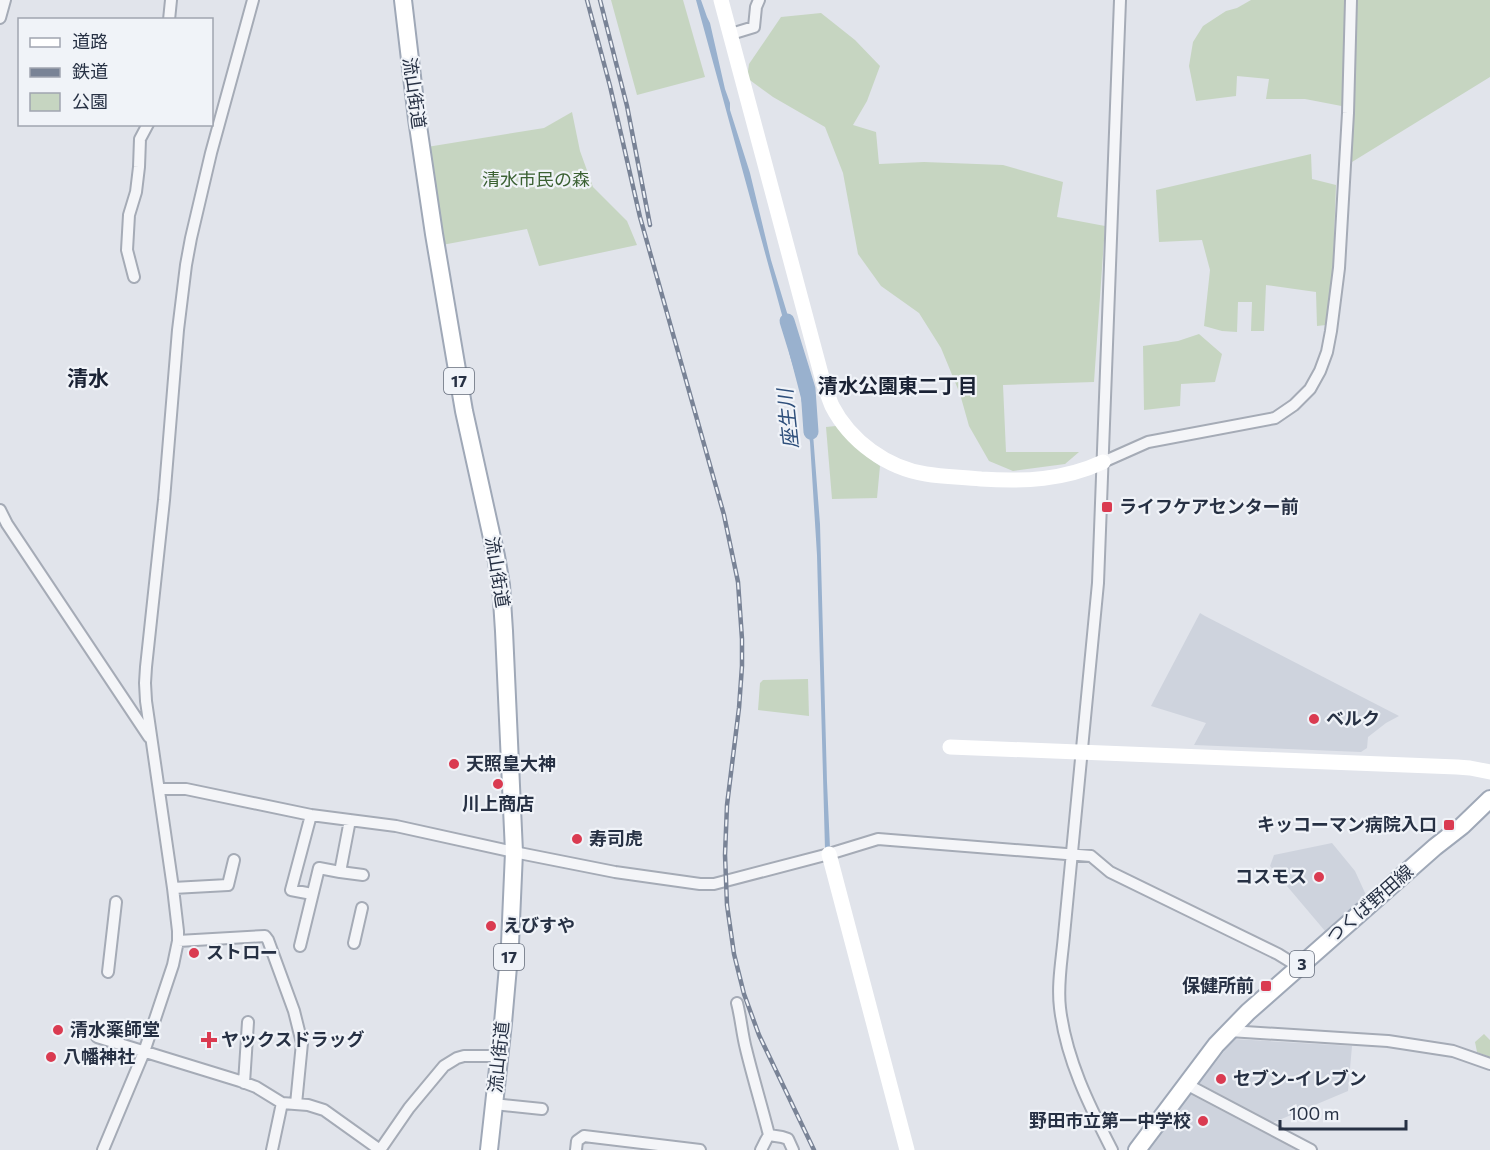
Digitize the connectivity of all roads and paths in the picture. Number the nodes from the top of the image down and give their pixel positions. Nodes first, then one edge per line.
1 (5, 0) edge
2 (171, 0) edge
3 (253, 0) edge
4 (403, 0) edge
5 (721, 0) edge
6 (759, 0) edge
7 (1120, 0) edge
8 (1351, 0) edge
9 (0, 18) edge
10 (169, 18) edge
11 (731, 34) junction
12 (147, 126) edge
13 (134, 277) dead end
14 (1103, 462) junction
15 (0, 510) edge
16 (151, 740) junction
17 (950, 747) dead end
18 (1082, 752) junction
19 (1490, 772) edge
20 (159, 789) junction
21 (1490, 799) edge
22 (311, 815) junction
23 (350, 820) junction
24 (514, 852) junction
25 (829, 854) junction
26 (1072, 854) junction
27 (234, 860) dead end
28 (340, 872) junction
29 (363, 875) dead end
30 (173, 888) junction
31 (312, 894) junction
32 (116, 902) dead end
33 (362, 908) dead end
34 (178, 941) junction
35 (354, 943) dead end
36 (300, 946) dead end
37 (1299, 967) junction
38 (108, 972) dead end
39 (737, 1003) dead end
40 (249, 1022) dead end
41 (1229, 1031) junction
42 (97, 1037) dead end
43 (144, 1052) junction
44 (500, 1056) junction
45 (1490, 1064) edge
46 (244, 1083) junction
47 (1186, 1084) junction
48 (282, 1103) junction
49 (296, 1104) junction
50 (494, 1104) junction
51 (542, 1109) dead end
52 (770, 1135) junction
53 (102, 1150) edge
54 (272, 1150) edge
55 (380, 1150) edge
56 (489, 1150) edge
57 (576, 1150) edge
58 (700, 1150) edge
59 (761, 1150) edge
60 (793, 1150) edge
61 (907, 1150) edge
62 (1112, 1150) edge
63 (1137, 1150) edge
64 (1311, 1150) edge

1 - 9 street
2 - 10 street
3 - 16 street
4 - 24 main road, 流山街道 / 17
5 - 11 street
6 - 11 street
7 - 14 street
8 - 14 street
11 - 14 street
12 - 13 street
14 - 18 street
15 - 16 street
16 - 20 street
17 - 18 street
18 - 19 street
18 - 26 street
20 - 22 street
20 - 30 street
21 - 37 main road, つくば野田線 / 3
22 - 23 street
22 - 31 street
23 - 24 street
23 - 28 street
24 - 25 street
24 - 44 main road, 流山街道 / 17
25 - 26 street
25 - 61 street
26 - 37 street
26 - 62 street
27 - 30 street
28 - 29 street
28 - 31 street
30 - 34 street
31 - 36 street
32 - 38 street
33 - 35 street
34 - 43 street
34 - 49 street
37 - 41 main road, つくば野田線 / 3
39 - 52 street
40 - 46 street
41 - 45 street
41 - 47 main road, つくば野田線 / 3
42 - 43 street
43 - 46 street
43 - 53 street
44 - 50 main road, 流山街道 / 17
44 - 55 street
46 - 48 street
47 - 63 main road, つくば野田線 / 3
47 - 64 street
48 - 49 street
48 - 54 street
49 - 55 street
50 - 51 street
50 - 56 main road, 流山街道 / 17
52 - 59 street
52 - 60 street
57 - 58 street

